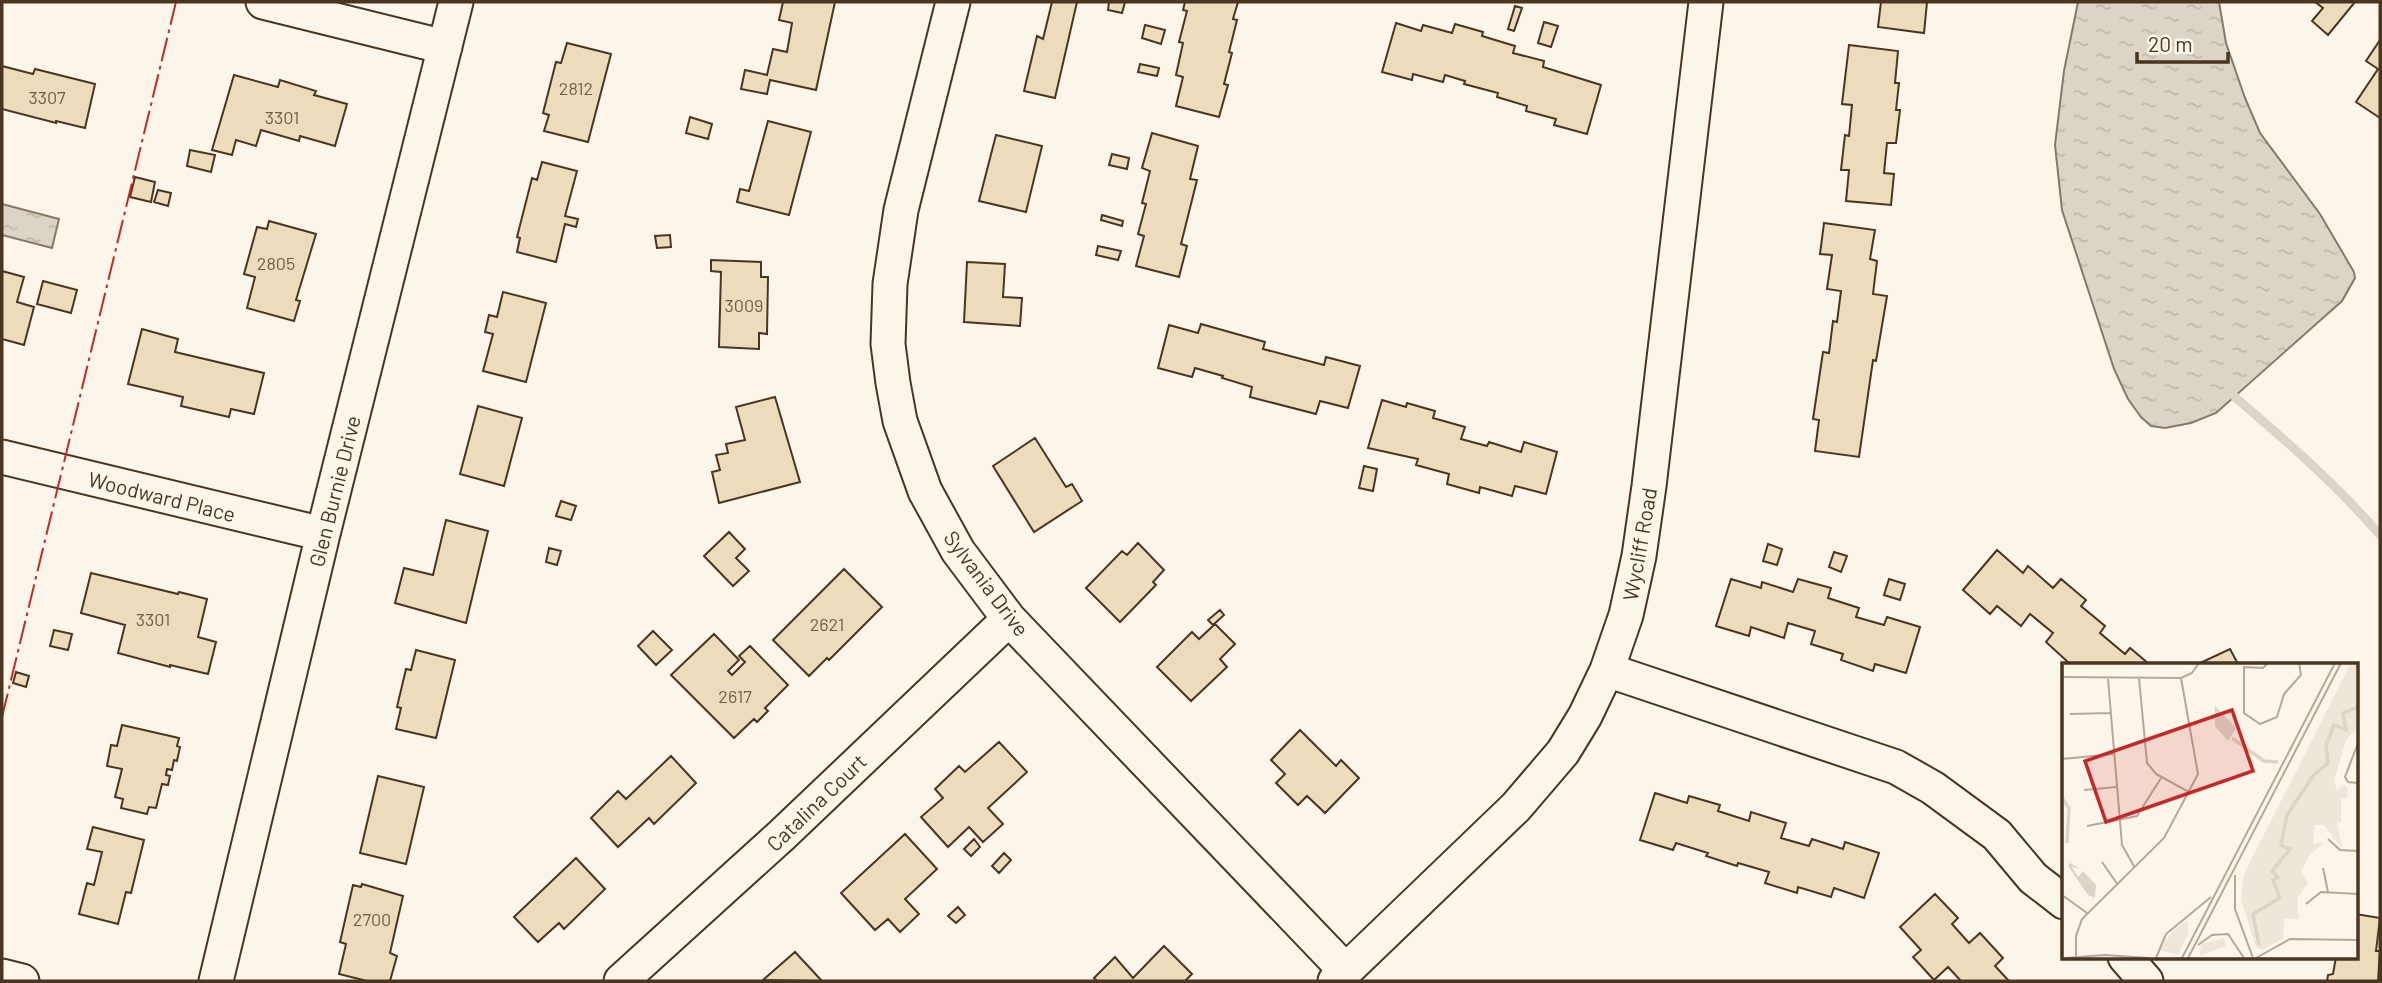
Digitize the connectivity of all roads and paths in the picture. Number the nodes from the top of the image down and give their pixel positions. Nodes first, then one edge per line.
1 (263, 2) edge
2 (456, 2) edge
3 (954, 2) edge
4 (1706, 2) edge
5 (444, 47) junction
6 (2, 457) edge
7 (323, 534) junction
8 (1009, 619) junction
9 (1607, 670) junction
10 (2062, 901) edge
11 (2126, 958) edge
12 (2, 976) edge
13 (1341, 976) edge
14 (22, 981) edge
15 (216, 981) edge
16 (621, 981) edge
17 (2146, 981) edge

1 - 5 street
2 - 5 street, Glen Burnie Drive
3 - 8 street, Sylvania Drive
4 - 9 street, Wycliff Road
5 - 7 street, Glen Burnie Drive
6 - 7 street, Woodward Place
7 - 15 street, Glen Burnie Drive
8 - 13 street, Sylvania Drive
8 - 16 street, Catalina Court
9 - 10 street
9 - 13 street, Wycliff Road
11 - 17 street
12 - 14 street

